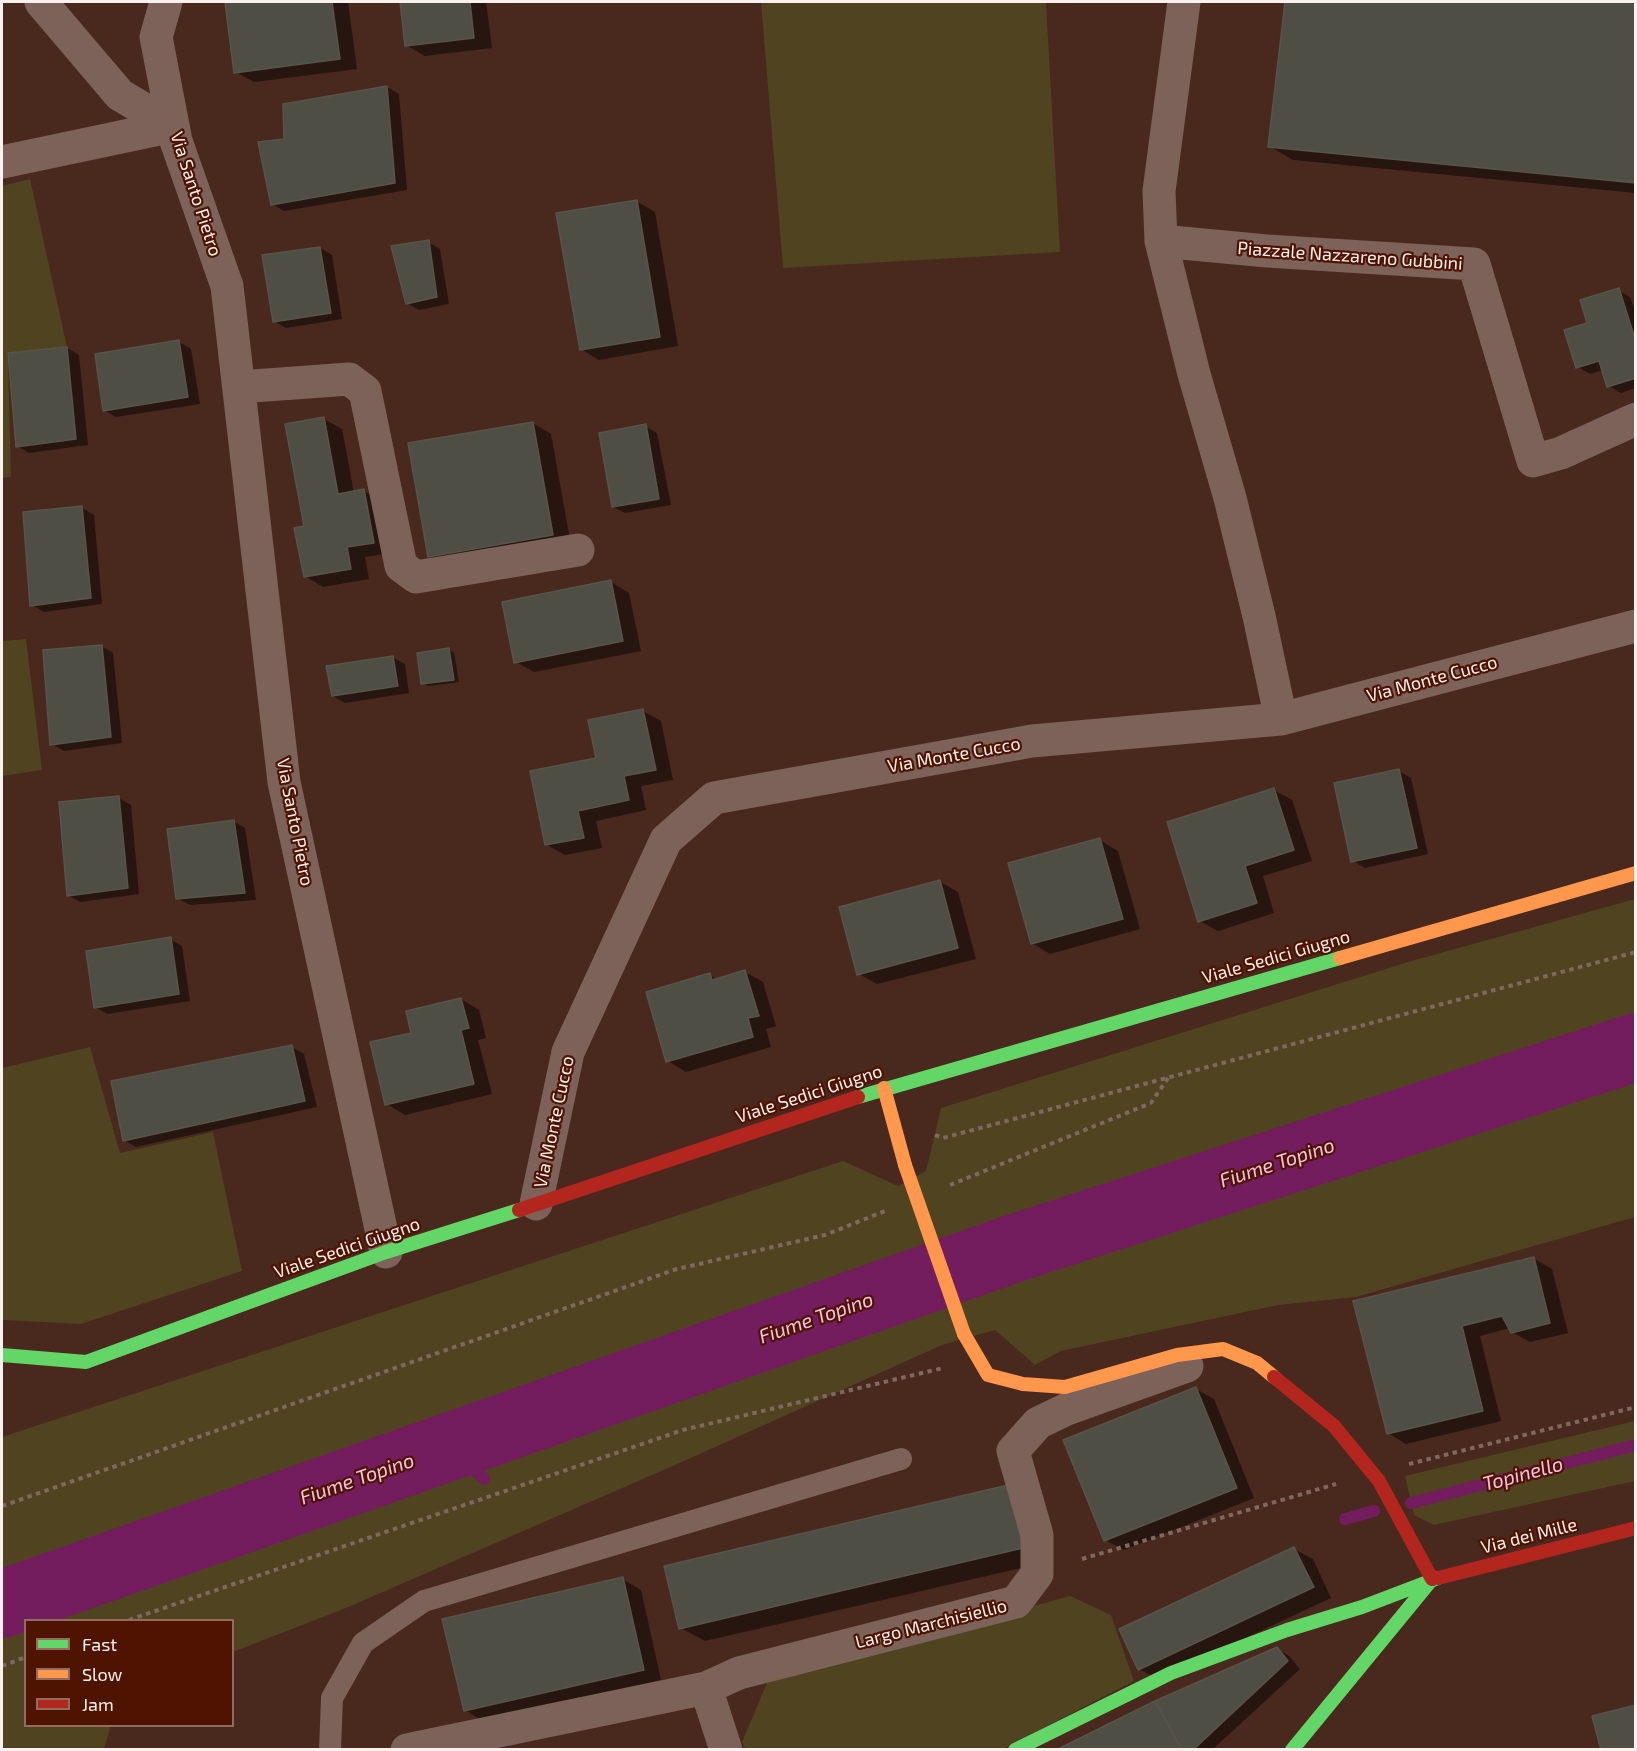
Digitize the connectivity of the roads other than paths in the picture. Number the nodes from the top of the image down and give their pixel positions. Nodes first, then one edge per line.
1 (40, 2) edge
2 (166, 2) edge
3 (1184, 2) edge
4 (173, 126) junction
5 (2, 162) edge
6 (1161, 241) junction
7 (239, 387) junction
8 (1635, 419) edge
9 (578, 550) dead end
10 (1635, 626) edge
11 (1281, 719) junction
12 (1635, 873) edge
13 (884, 1088) junction
14 (536, 1204) junction
15 (387, 1252) junction
16 (1223, 1348) junction
17 (2, 1355) edge
18 (901, 1459) dead end
19 (1635, 1528) edge
20 (1432, 1579) junction
21 (706, 1688) junction
22 (1302, 1738) junction
23 (330, 1749) edge
24 (407, 1749) edge
25 (726, 1749) edge
26 (1015, 1749) edge
27 (1292, 1749) edge
28 (1314, 1749) edge

1 - 4 street
2 - 4 street, Via Santo Pietro
3 - 6 street
4 - 5 street
4 - 7 street, Via Santo Pietro
6 - 8 street, Piazzale Nazzareno Gubbini
6 - 11 street
7 - 9 street
7 - 15 street, Via Santo Pietro
10 - 11 street, Via Monte Cucco
11 - 14 street, Via Monte Cucco
12 - 13 street, Viale Sedici Giugno
13 - 14 street, Viale Sedici Giugno
13 - 16 street, bridge
14 - 15 street, Viale Sedici Giugno
15 - 17 street, Viale Sedici Giugno
16 - 20 street
16 - 21 street, Largo Marchisiellio
18 - 23 lane
19 - 20 street, Via dei Mille
20 - 22 street
20 - 26 street
21 - 24 street, Largo Marchisiellio
21 - 25 street
22 - 27 street
22 - 28 street

